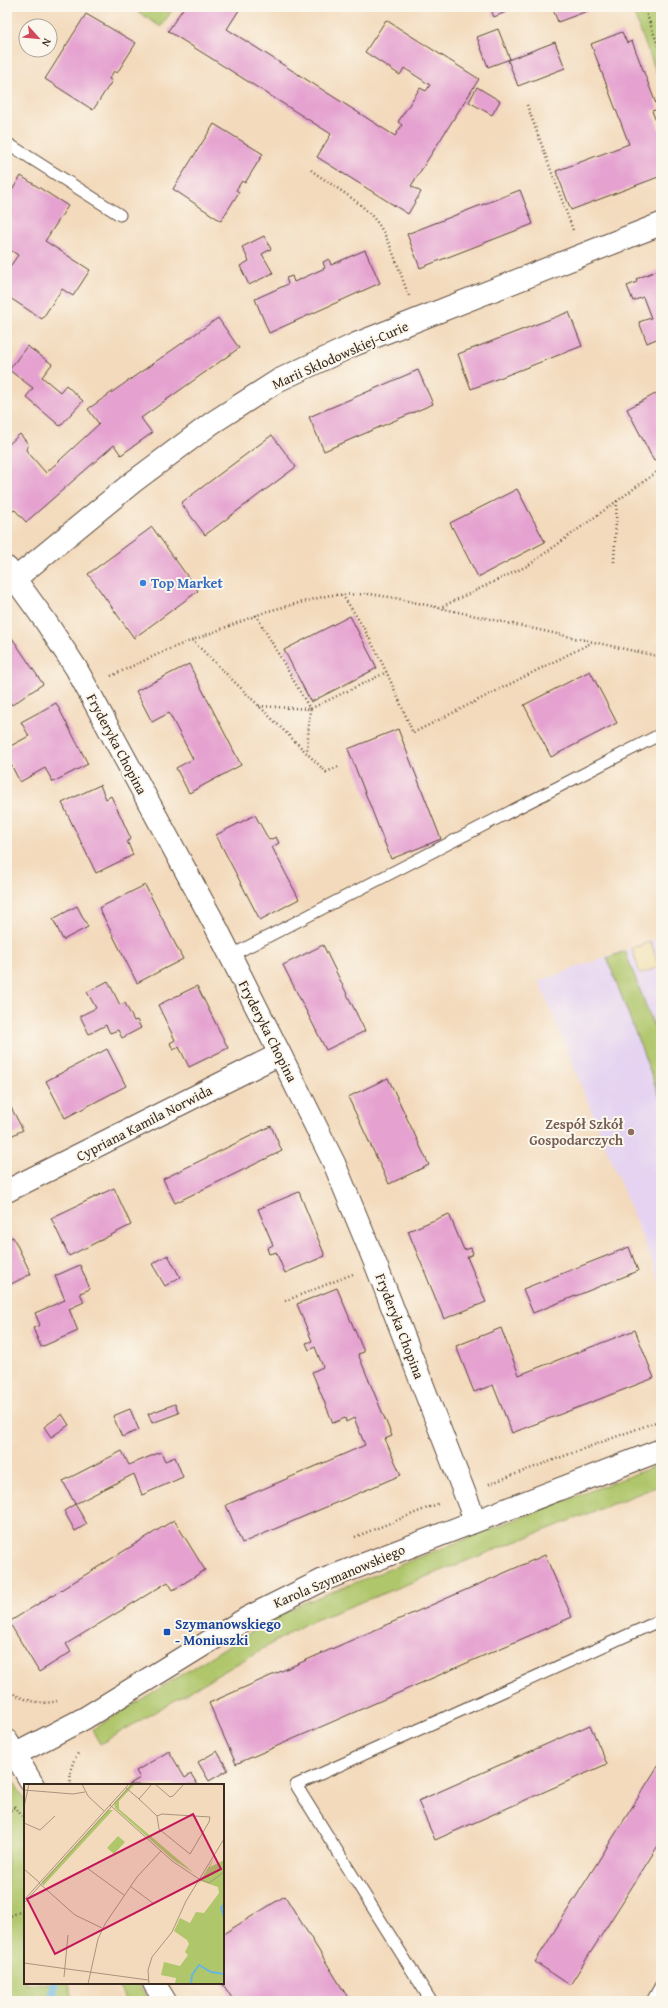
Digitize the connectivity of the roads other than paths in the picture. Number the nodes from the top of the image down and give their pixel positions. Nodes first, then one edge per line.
1 (7, 143) edge
2 (120, 215) dead end
3 (661, 224) edge
4 (11, 573) edge
5 (661, 734) edge
6 (230, 956) junction
7 (280, 1054) junction
8 (7, 1191) edge
9 (661, 1450) edge
10 (475, 1520) junction
11 (661, 1620) edge
12 (11, 1747) edge
13 (32, 1784) edge
14 (155, 1984) edge
15 (661, 1986) edge
16 (165, 2001) edge
17 (432, 2001) edge
18 (652, 2001) edge

1 - 2 lane
3 - 4 street, Marii Skłodowskiej-Curie
4 - 6 street, Fryderyka Chopina
5 - 6 lane
6 - 7 street, Fryderyka Chopina
7 - 8 street, Cypriana Kamila Norwida
7 - 10 street, Fryderyka Chopina
9 - 10 street, Karola Szymanowskiego
10 - 12 street, Karola Szymanowskiego
11 - 17 lane
12 - 13 street
14 - 16 street
15 - 18 lane

